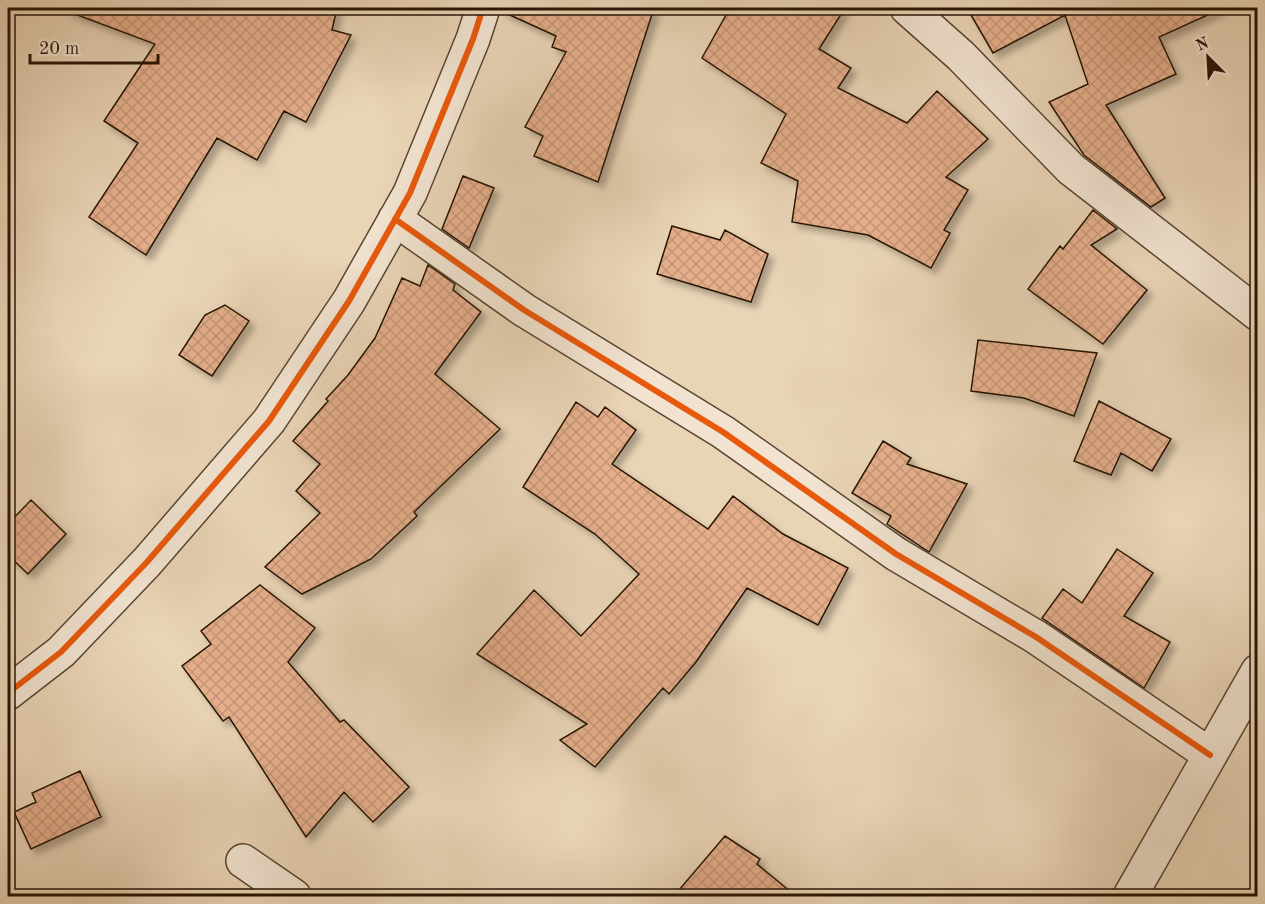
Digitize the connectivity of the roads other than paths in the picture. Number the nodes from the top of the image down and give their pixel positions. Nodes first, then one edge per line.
1 (483, 8) edge
2 (907, 8) edge
3 (395, 219) junction
4 (1257, 314) edge
5 (1257, 671) edge
6 (8, 693) edge
7 (1210, 755) junction
8 (243, 861) dead end
9 (294, 897) edge
10 (1130, 897) edge

1 - 3 street
2 - 4 street
3 - 6 street
3 - 7 street
5 - 7 street
7 - 10 street
8 - 9 street

